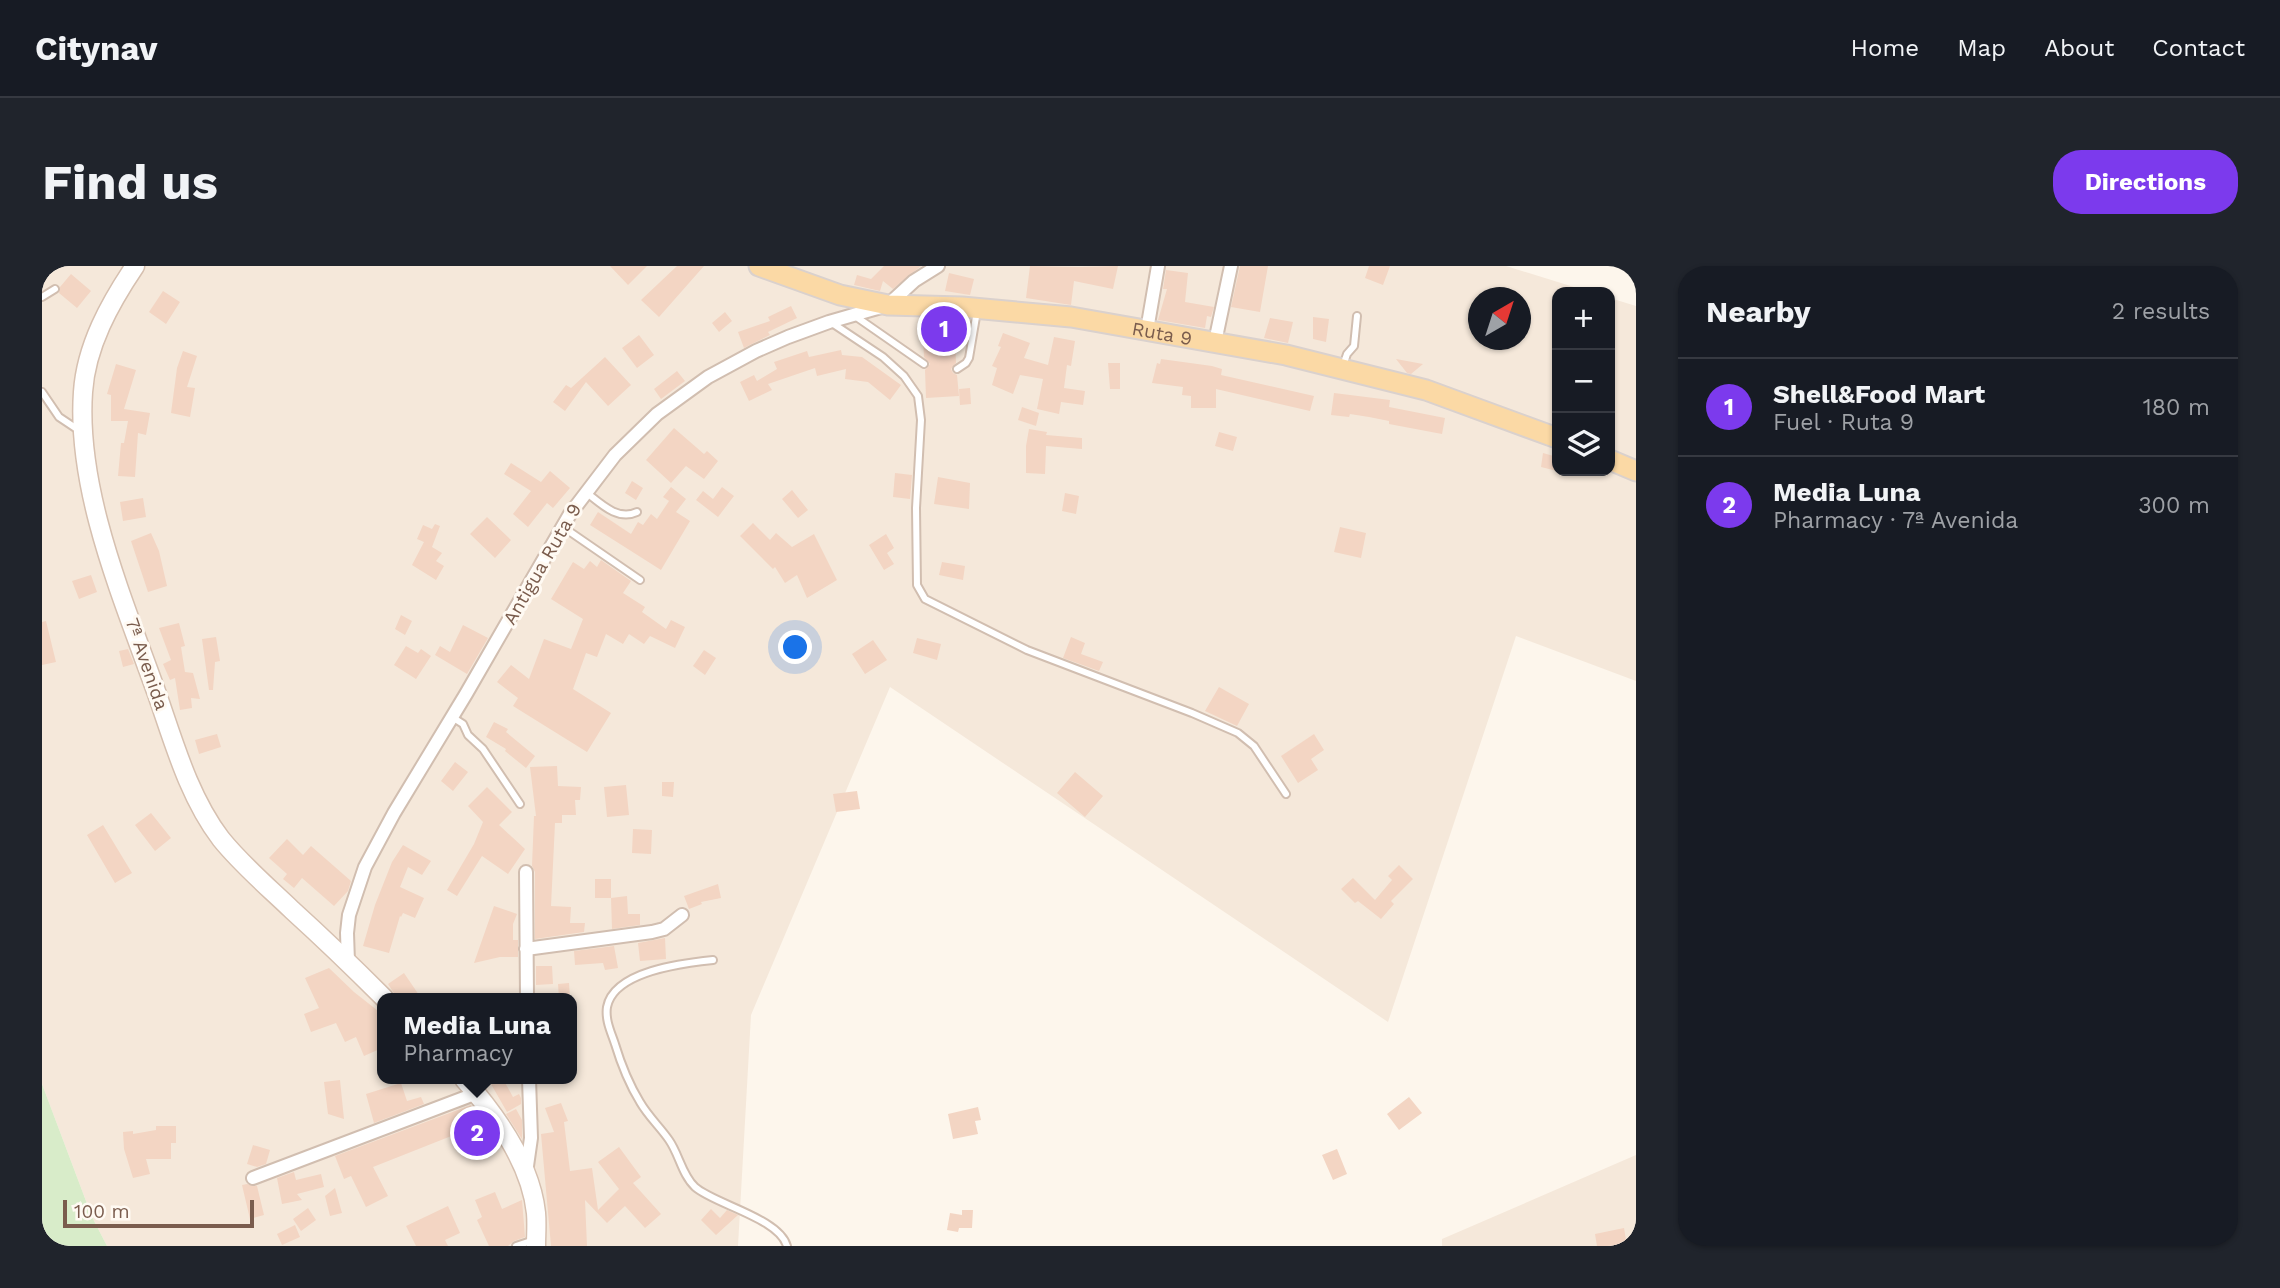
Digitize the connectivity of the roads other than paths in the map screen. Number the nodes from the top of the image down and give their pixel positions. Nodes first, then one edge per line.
1 (135, 266) edge
2 (759, 266) edge
3 (938, 266) edge
4 (1158, 266) edge
5 (1231, 266) edge
6 (55, 289) dead end
7 (42, 297) edge
8 (888, 305) junction
9 (977, 309) junction
10 (854, 314) junction
11 (1357, 316) dead end
12 (829, 322) junction
13 (1147, 330) junction
14 (1215, 342) junction
15 (924, 364) dead end
16 (1342, 368) junction
17 (957, 369) dead end
18 (42, 392) edge
19 (82, 432) junction
20 (1552, 436) edge
21 (1615, 462) edge
22 (1636, 471) edge
23 (585, 492) junction
24 (637, 512) dead end
25 (562, 527) junction
26 (640, 580) dead end
27 (452, 717) junction
28 (1286, 794) dead end
29 (520, 804) dead end
30 (526, 872) dead end
31 (682, 915) dead end
32 (526, 948) junction
33 (713, 960) dead end
34 (348, 962) junction
35 (379, 993) edge
36 (527, 993) edge
37 (469, 1084) edge
38 (529, 1084) edge
39 (477, 1093) junction
40 (525, 1175) junction
41 (253, 1178) dead end
42 (536, 1243) edge
43 (516, 1246) edge
44 (787, 1246) edge

1 - 19 main road, 7ª Avenida
2 - 8 main road, Ruta 9
3 - 8 street
4 - 13 street
5 - 14 street
6 - 7 lane
8 - 9 main road, Ruta 9
8 - 10 street, Antigua Ruta 9
9 - 13 main road, Ruta 9
9 - 17 lane
10 - 12 street, Antigua Ruta 9
10 - 15 lane
11 - 16 lane
12 - 23 street, Antigua Ruta 9
12 - 28 lane
13 - 14 main road, Ruta 9
14 - 16 main road, Ruta 9
16 - 20 main road, Ruta 9
18 - 19 lane
19 - 34 main road, 7ª Avenida
21 - 22 main road
23 - 24 lane
23 - 25 street, Antigua Ruta 9
25 - 26 lane
25 - 27 street, Antigua Ruta 9
27 - 29 lane
27 - 34 street, Antigua Ruta 9
30 - 32 street
31 - 32 street
32 - 36 street
33 - 44 lane
34 - 35 main road, 7ª Avenida
37 - 39 main road
38 - 40 street
39 - 40 main road
39 - 41 street
40 - 42 main road
42 - 43 lane

